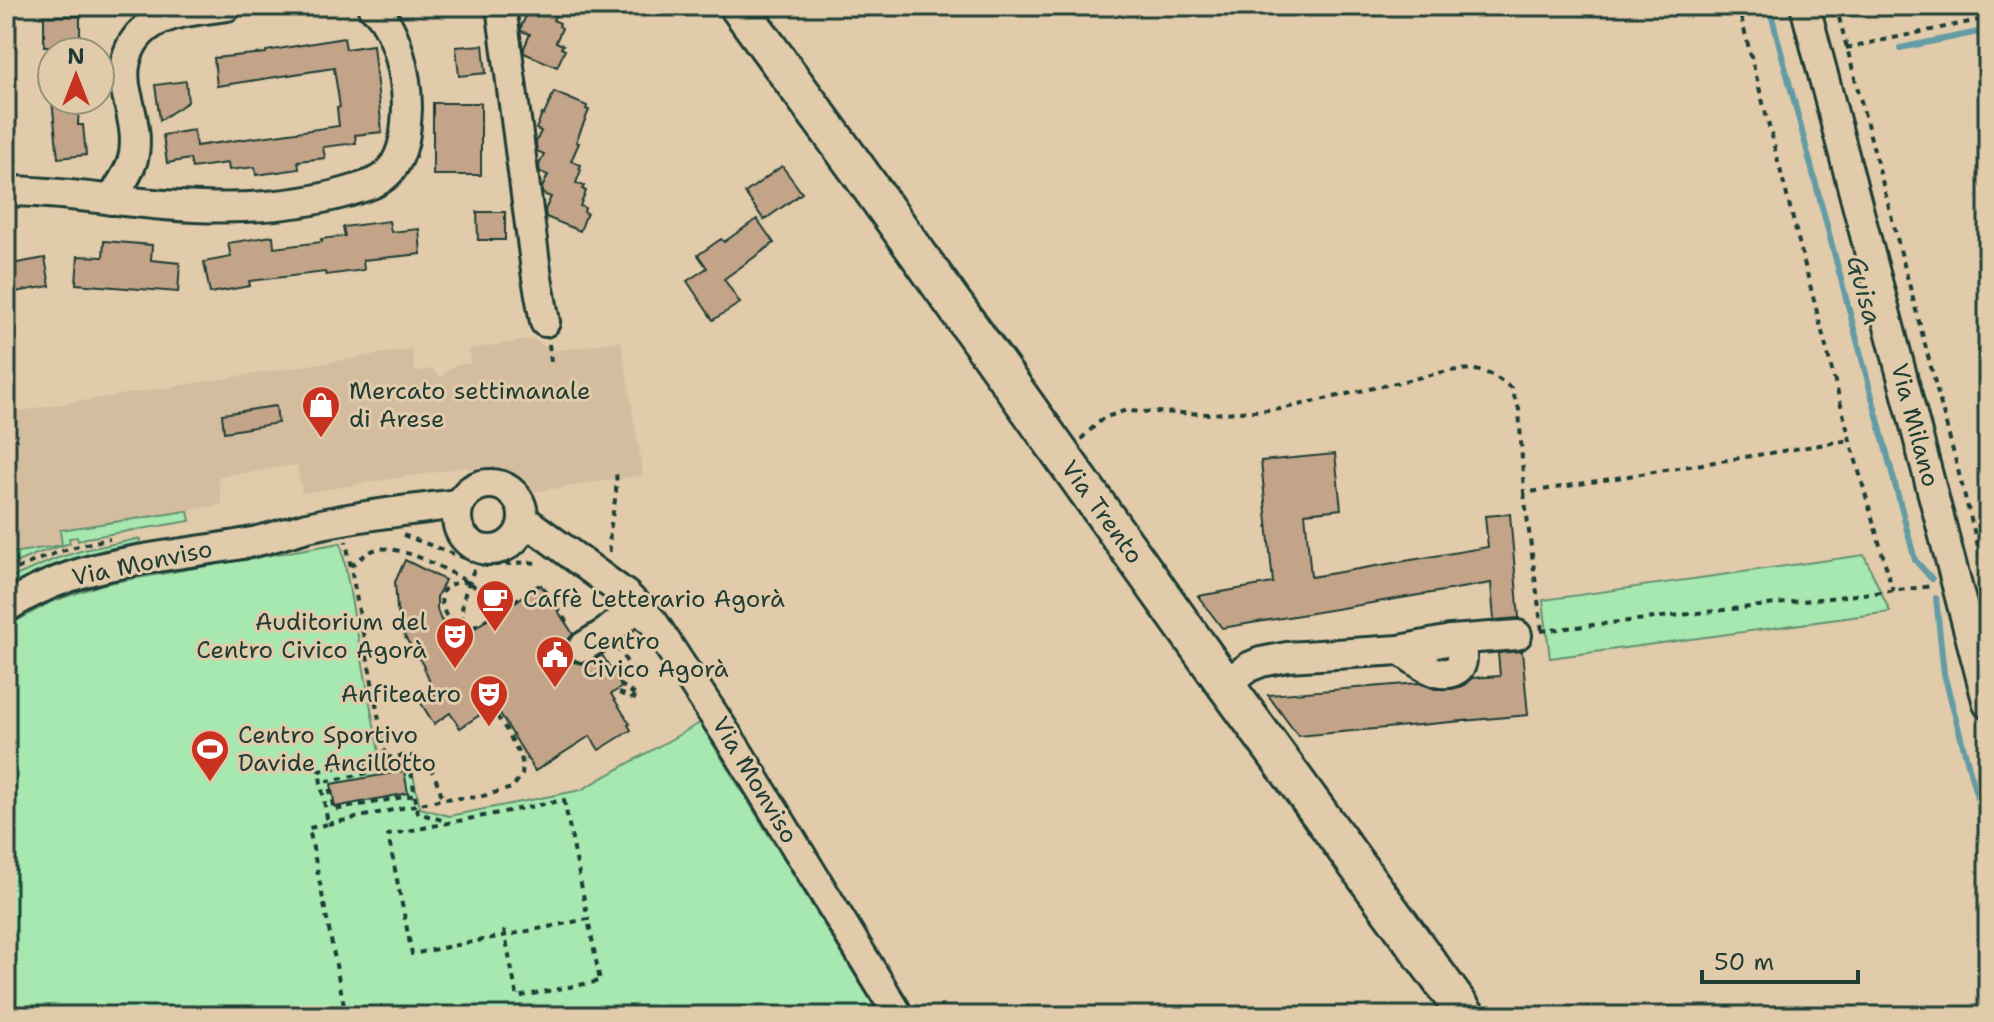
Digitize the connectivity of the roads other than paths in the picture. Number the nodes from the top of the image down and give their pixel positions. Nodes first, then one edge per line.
1 (227, 6) edge
2 (372, 6) edge
3 (501, 6) edge
4 (738, 6) edge
5 (1805, 6) edge
6 (6, 191) edge
7 (111, 200) junction
8 (545, 322) dead end
9 (458, 512) junction
10 (529, 530) junction
11 (638, 606) junction
12 (6, 608) edge
13 (1530, 633) road end
14 (595, 639) road end
15 (1225, 684) junction
16 (1988, 704) edge
17 (899, 1016) edge
18 (1467, 1016) edge

1 - 7 street
2 - 7 street
3 - 8 street
4 - 15 main road, Via Trento
5 - 16 street, Via Milano
6 - 7 street
9 - 10 street
9 - 10 street
9 - 12 street, Via Monviso
10 - 11 street, Via Monviso
11 - 14 street
11 - 17 street, Via Monviso
13 - 15 street
15 - 18 main road, Via Trento

